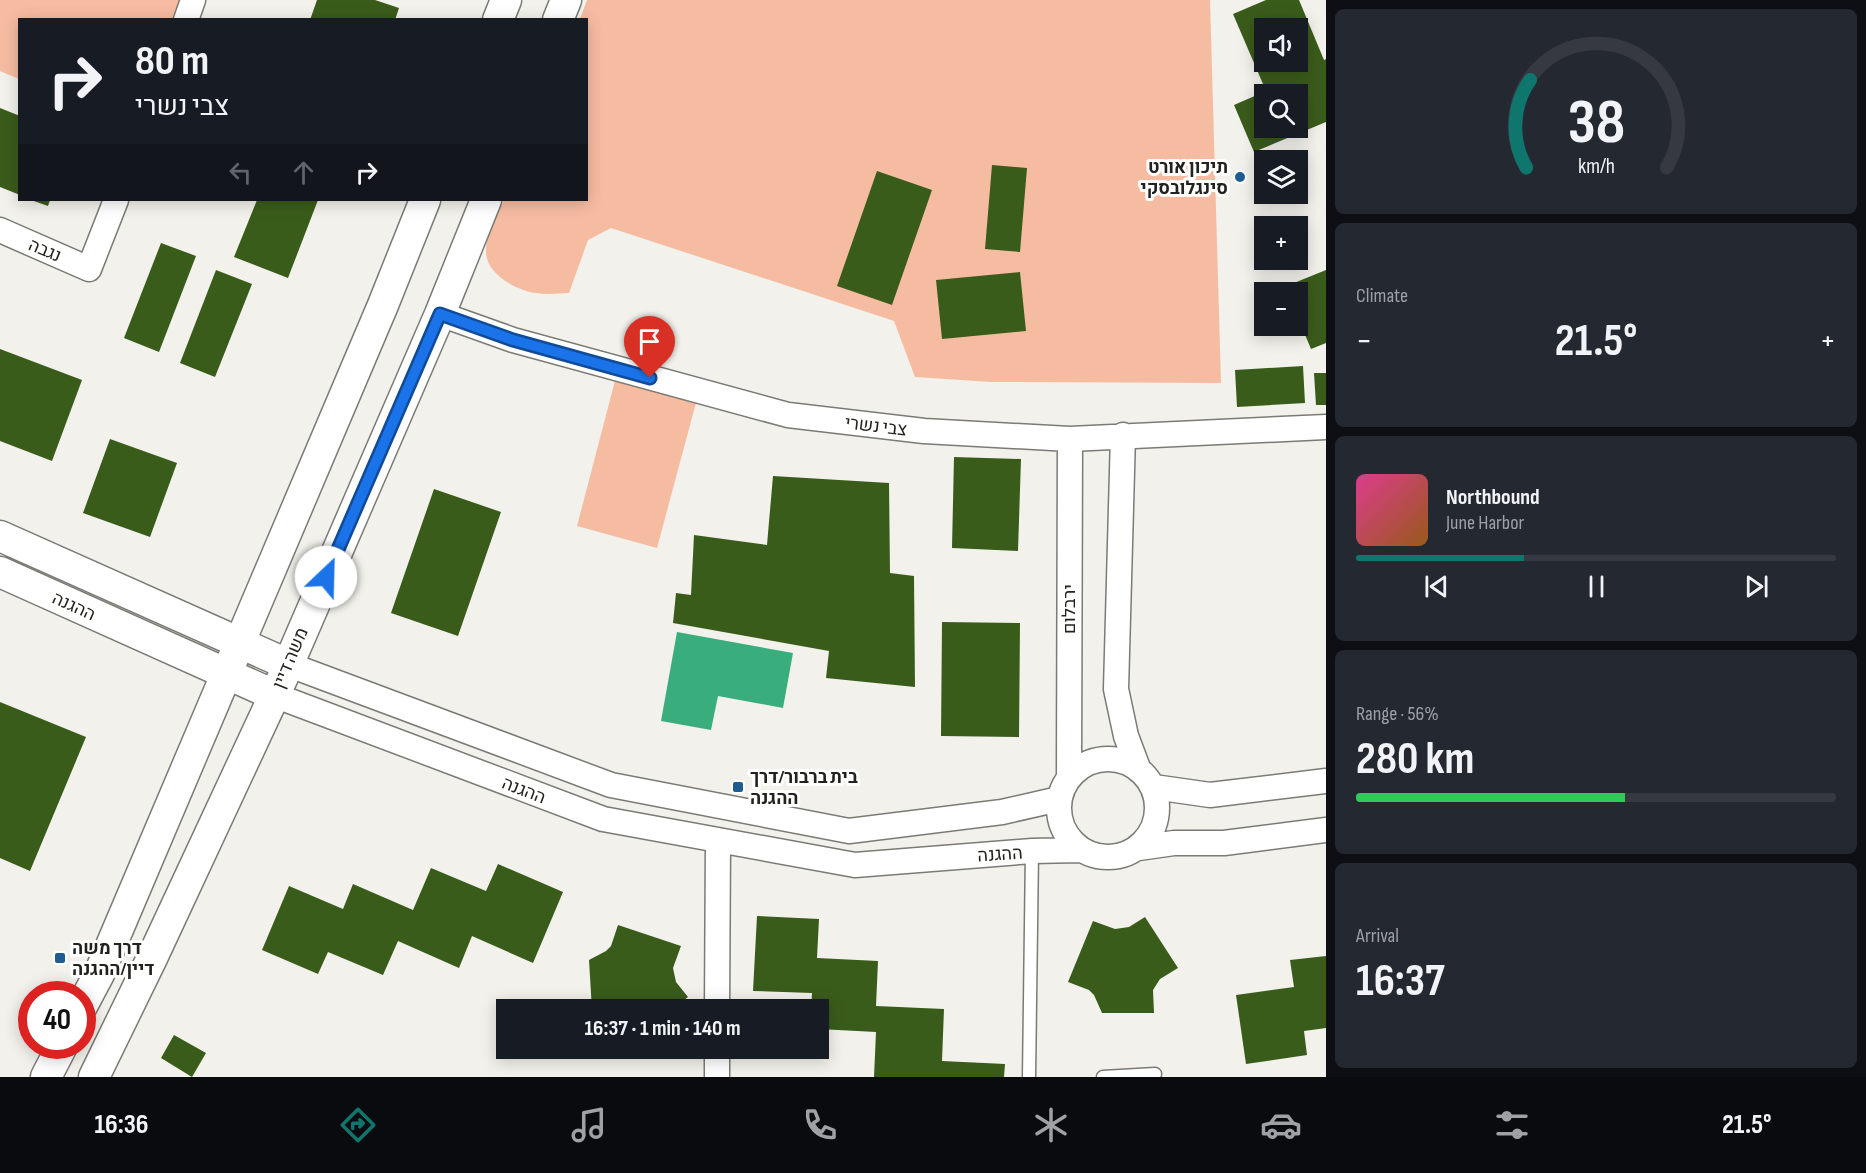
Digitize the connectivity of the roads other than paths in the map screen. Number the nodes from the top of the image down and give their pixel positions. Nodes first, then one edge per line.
1 (193, 0) edge
2 (506, 0) edge
3 (566, 0) edge
4 (187, 18) edge
5 (499, 18) edge
6 (559, 18) edge
7 (116, 201) edge
8 (426, 201) edge
9 (486, 201) edge
10 (0, 230) edge
11 (440, 314) junction
12 (1326, 427) edge
13 (1123, 435) junction
14 (1070, 440) junction
15 (0, 536) edge
16 (0, 572) edge
17 (239, 643) junction
18 (287, 664) junction
19 (227, 675) junction
20 (274, 695) junction
21 (1138, 768) junction
22 (1326, 781) edge
23 (1154, 787) junction
24 (1064, 788) junction
25 (1326, 830) edge
26 (718, 840) junction
27 (1139, 848) junction
28 (1082, 850) junction
29 (1032, 851) junction
30 (95, 981) edge
31 (717, 999) edge
32 (55, 1059) edge
33 (717, 1059) edge
34 (1155, 1074) dead end
35 (46, 1077) edge
36 (94, 1077) edge
37 (717, 1077) edge
38 (1029, 1077) edge
39 (1103, 1077) edge

1 - 4 street
2 - 5 street
3 - 6 street
7 - 10 street, נגבה
8 - 17 street
9 - 11 street, משה דיין
11 - 14 street, צבי נשרי
11 - 18 street, משה דיין
12 - 13 street, צבי נשרי
13 - 14 street, צבי נשרי
13 - 21 street
14 - 24 street, ירבלום
15 - 17 street, ההגנה
16 - 19 street, ההגנה
17 - 18 street, ההגנה
17 - 19 street
18 - 20 street, משה דיין
18 - 24 street, ההגנה
19 - 20 street, ההגנה
19 - 30 street
20 - 26 street, ההגנה
20 - 36 street, משה דיין
21 - 23 street
21 - 24 street
22 - 23 street
23 - 27 street
24 - 28 street
25 - 27 street
26 - 29 street, ההגנה
26 - 31 street
27 - 28 street
28 - 29 street, ההגנה
29 - 38 lane
32 - 35 street
33 - 37 street
34 - 39 lane

